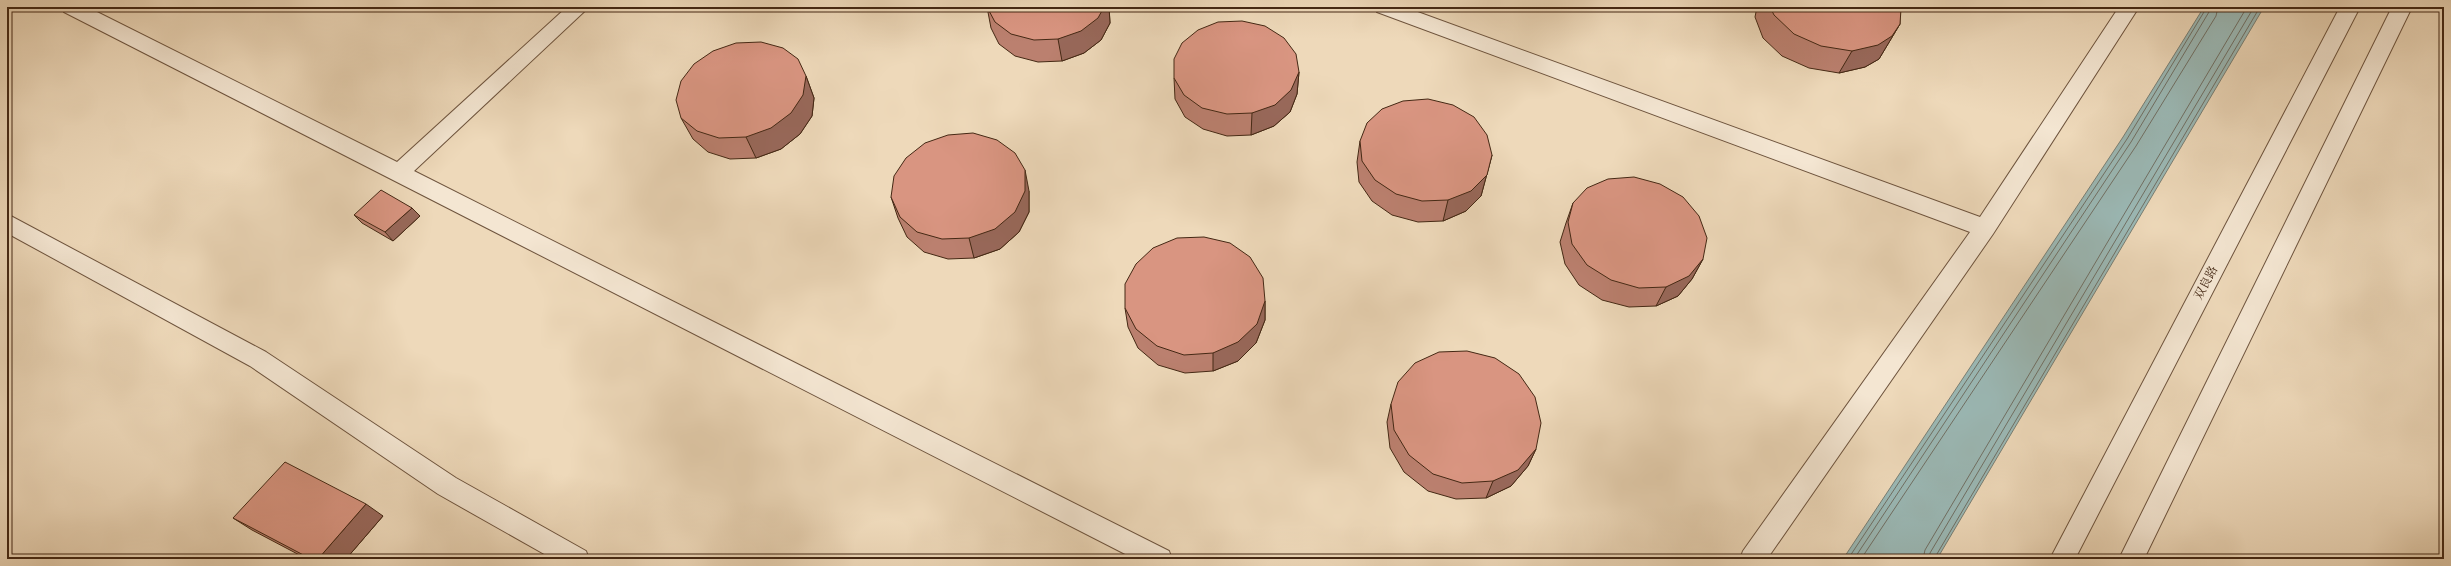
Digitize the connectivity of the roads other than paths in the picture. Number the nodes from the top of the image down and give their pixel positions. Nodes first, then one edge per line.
1 (71, 7) edge
2 (579, 7) edge
3 (1384, 7) edge
4 (2129, 7) edge
5 (2350, 7) edge
6 (2402, 7) edge
7 (399, 173) junction
8 (7, 223) edge
9 (1985, 228) junction
10 (577, 559) edge
11 (1160, 559) edge
12 (1752, 559) edge
13 (2062, 559) edge
14 (2131, 559) edge

1 - 7 street
2 - 7 street
3 - 9 street
4 - 9 street
5 - 13 street, 双良路
6 - 14 street
7 - 11 street
8 - 10 street
9 - 12 street

